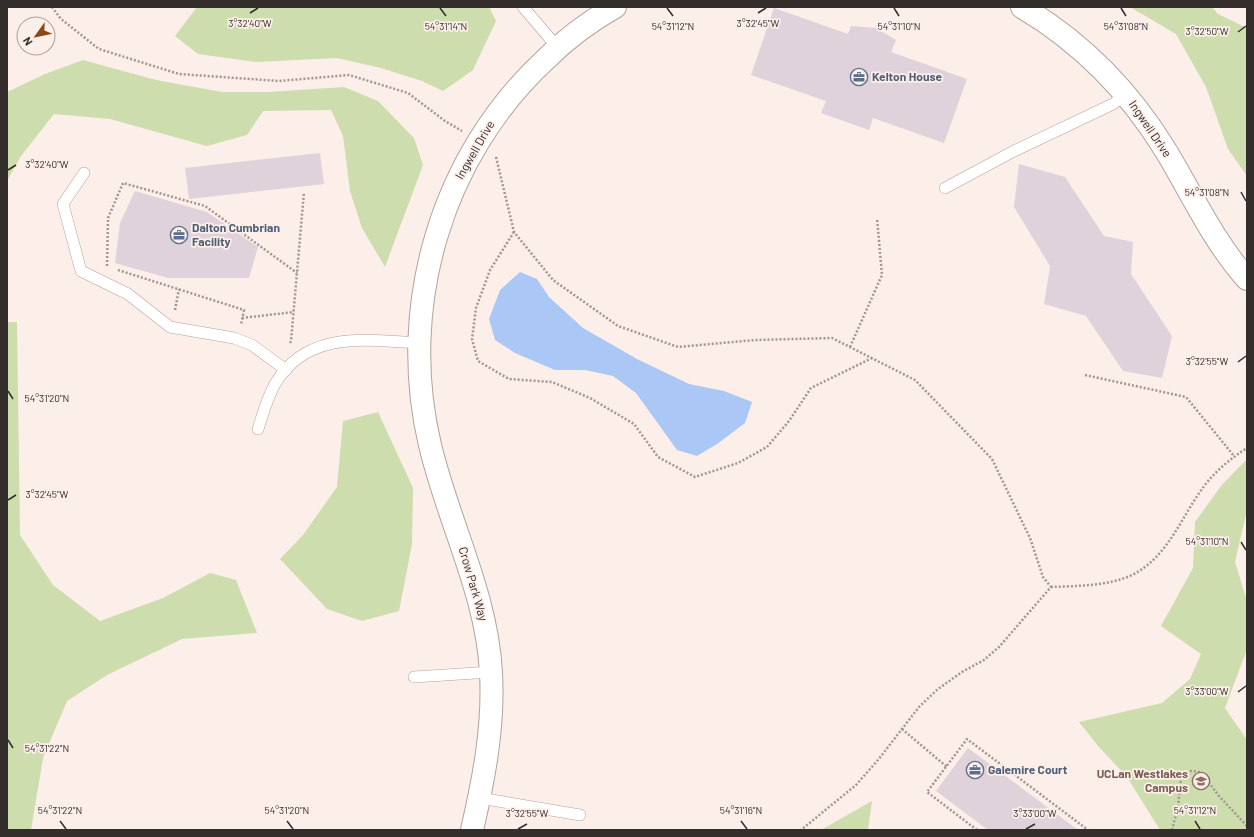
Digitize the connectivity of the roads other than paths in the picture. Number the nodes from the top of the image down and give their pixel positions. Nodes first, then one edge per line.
1 (523, 7) edge
2 (615, 7) edge
3 (1022, 7) edge
4 (558, 48) junction
5 (1126, 94) junction
6 (84, 173) dead end
7 (945, 188) dead end
8 (1247, 279) edge
9 (418, 343) junction
10 (286, 370) junction
11 (258, 430) dead end
12 (491, 672) junction
13 (414, 677) dead end
14 (480, 798) junction
15 (580, 815) dead end
16 (472, 830) edge

1 - 4 lane
2 - 4 street, Ingwell Drive
3 - 5 street, Ingwell Drive
4 - 9 street, Ingwell Drive
5 - 7 lane
5 - 8 street, Ingwell Drive
6 - 10 lane
9 - 10 lane
9 - 12 street, Crow Park Way
10 - 11 lane
12 - 13 lane
12 - 14 street, Crow Park Way
14 - 15 lane
14 - 16 street, Crow Park Way

